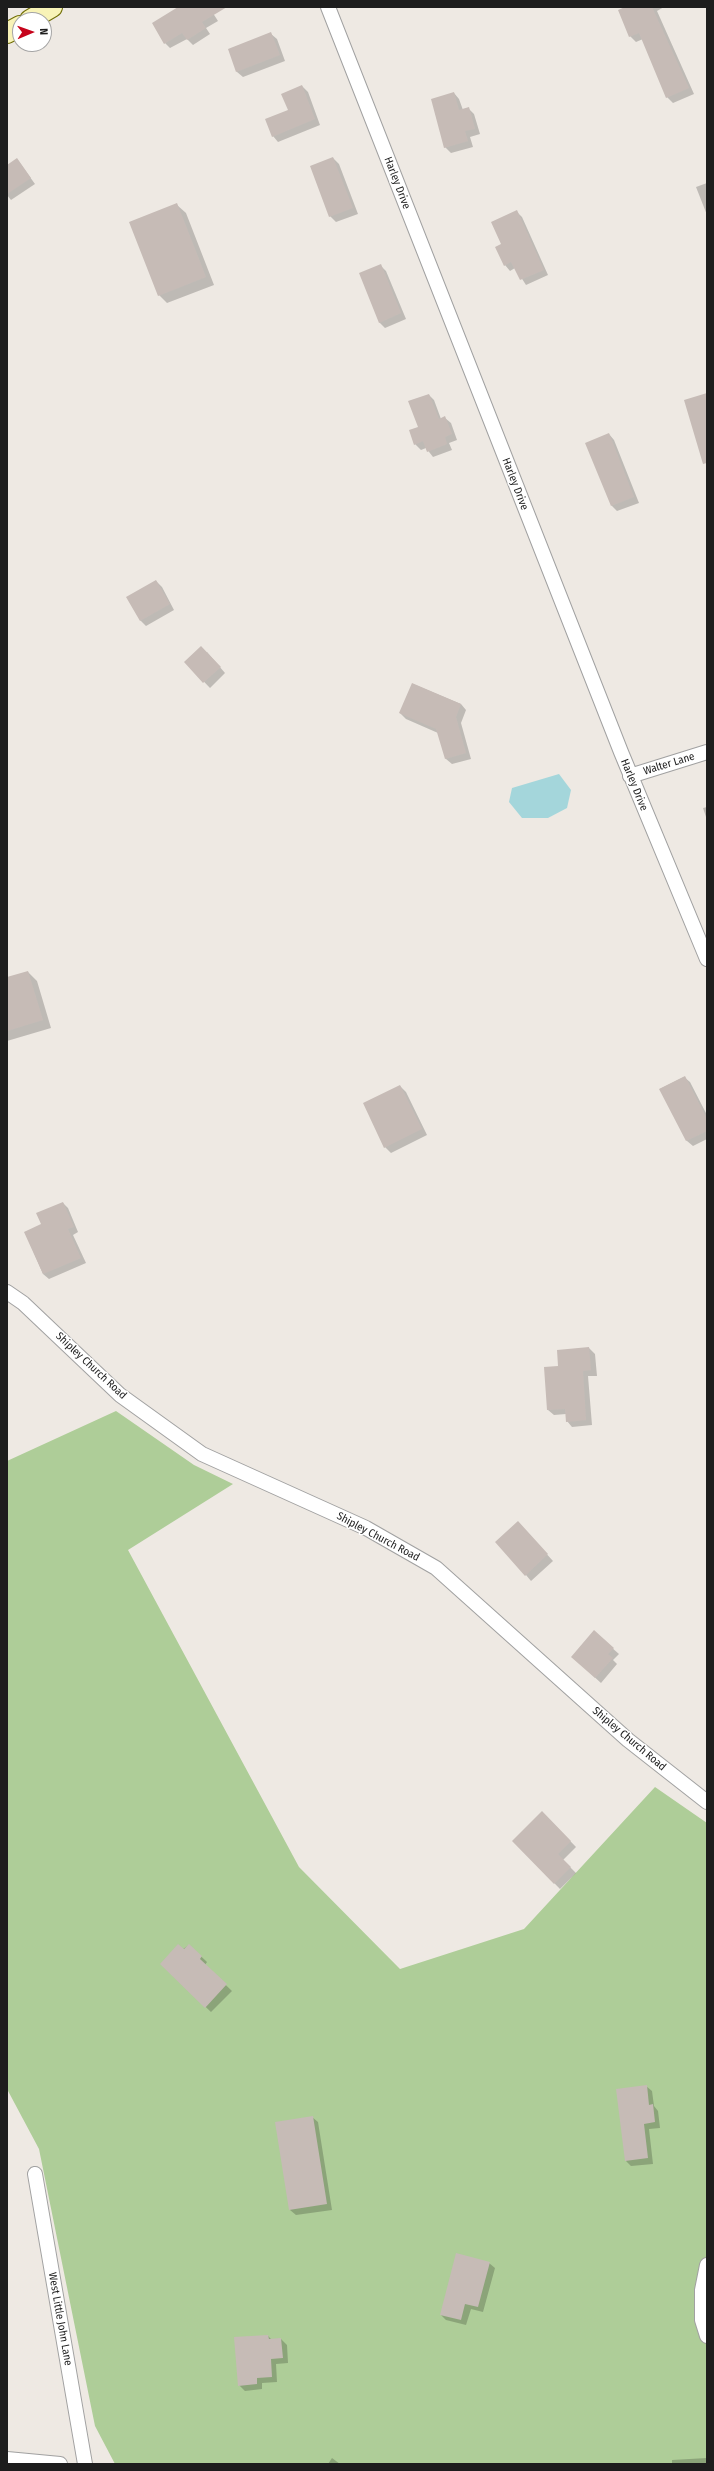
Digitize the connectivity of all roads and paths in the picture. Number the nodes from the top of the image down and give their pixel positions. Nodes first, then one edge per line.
1 (328, 7) edge
2 (707, 752) edge
3 (630, 776) junction
4 (707, 959) edge
5 (7, 1292) edge
6 (707, 1802) edge
7 (35, 2174) dead end
8 (707, 2264) edge
9 (707, 2336) edge
10 (7, 2459) edge
11 (60, 2464) edge
12 (85, 2464) edge

1 - 3 street, Harley Drive
2 - 3 street, Walter Lane
3 - 4 street, Harley Drive
5 - 6 street, Shipley Church Road
7 - 12 street, West Little John Lane
8 - 9 street
10 - 11 street

